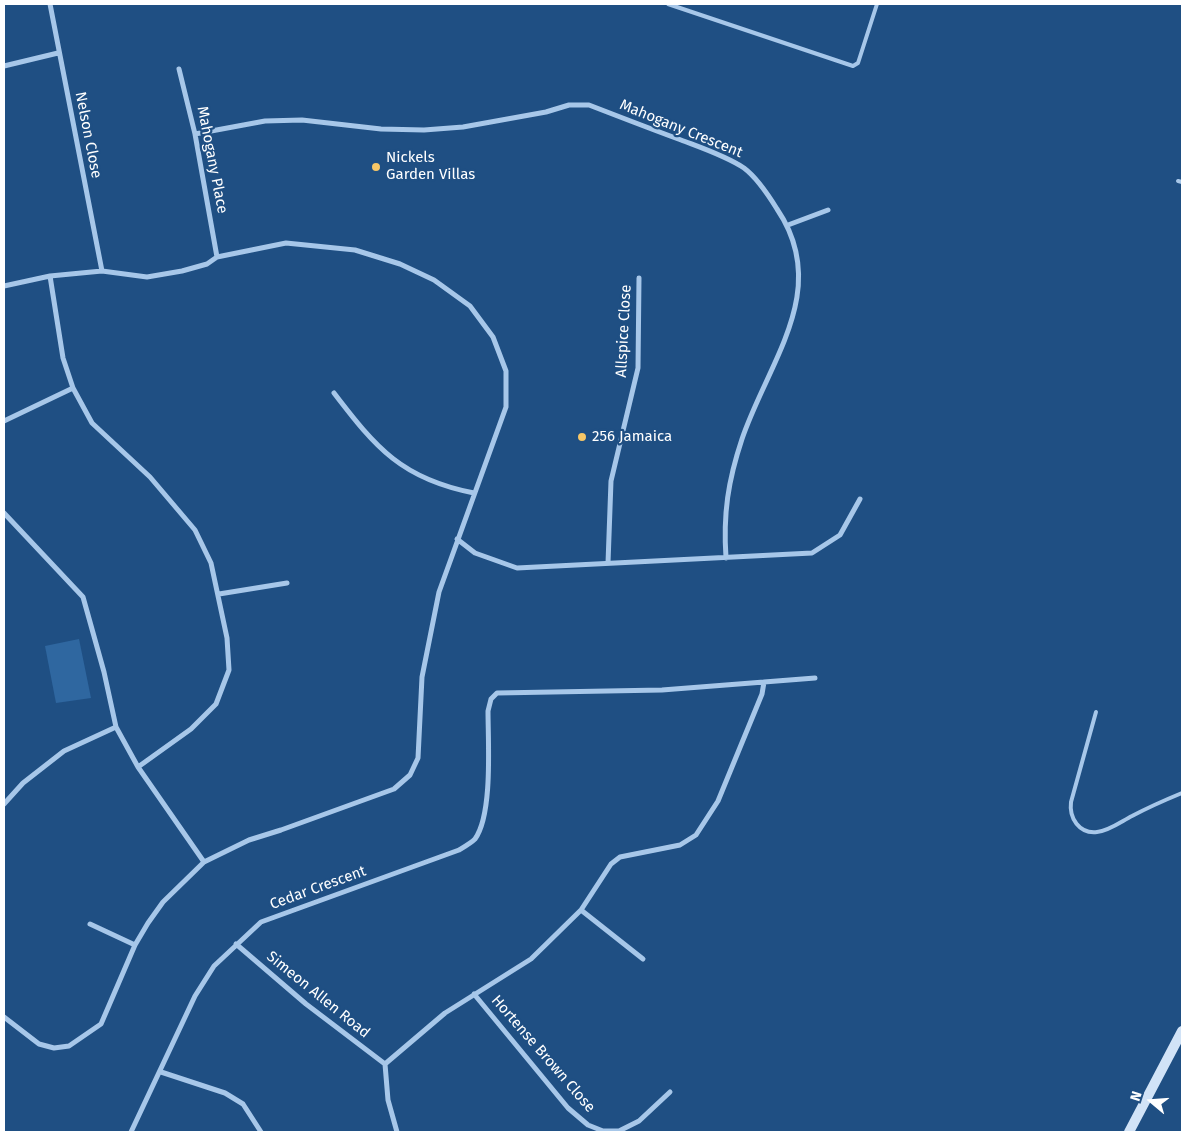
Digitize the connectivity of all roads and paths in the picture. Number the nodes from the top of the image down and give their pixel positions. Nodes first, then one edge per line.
1 (50, 4) edge
2 (668, 4) edge
3 (877, 4) edge
4 (58, 53) junction
5 (4, 66) edge
6 (179, 69) dead end
7 (195, 134) junction
8 (828, 210) dead end
9 (788, 225) junction
10 (217, 257) junction
11 (102, 271) junction
12 (50, 276) junction
13 (640, 278) dead end
14 (4, 286) edge
15 (73, 388) junction
16 (334, 392) dead end
17 (4, 421) edge
18 (474, 493) junction
19 (860, 499) dead end
20 (4, 513) edge
21 (457, 538) junction
22 (726, 558) junction
23 (608, 564) junction
24 (287, 583) dead end
25 (219, 594) junction
26 (815, 678) dead end
27 (764, 682) junction
28 (1096, 712) dead end
29 (116, 727) junction
30 (138, 767) junction
31 (1182, 793) edge
32 (4, 804) edge
33 (204, 862) junction
34 (581, 910) junction
35 (90, 924) dead end
36 (236, 944) junction
37 (135, 945) junction
38 (643, 959) dead end
39 (474, 994) junction
40 (4, 1017) edge
41 (1182, 1031) edge
42 (385, 1064) junction
43 (161, 1072) junction
44 (670, 1092) dead end
45 (130, 1132) edge
46 (261, 1132) edge
47 (397, 1132) edge
48 (1129, 1132) edge

1 - 4 street, Nelson Close
2 - 3 lane
4 - 5 street
4 - 11 street, Nelson Close
6 - 7 street, Mahogany Place
7 - 9 street, Mahogany Crescent
7 - 10 street, Mahogany Place
8 - 9 street
9 - 22 street, Mahogany Crescent
10 - 11 street
10 - 18 street
11 - 12 street
12 - 14 street
12 - 15 street
13 - 23 street, Allspice Close
15 - 17 street
15 - 25 street
16 - 18 street
18 - 21 street
19 - 22 street
20 - 29 street
21 - 23 street
21 - 33 street
22 - 23 street
24 - 25 street
25 - 30 street
26 - 27 street
27 - 34 street
27 - 36 street, Cedar Crescent
28 - 31 lane
29 - 30 street
29 - 32 street
30 - 33 street
33 - 37 street
34 - 38 street
34 - 39 street
35 - 37 street
36 - 42 street, Simeon Allen Road
36 - 43 street, Cedar Crescent
37 - 40 street
39 - 42 street
39 - 44 street, Hortense Brown Close
41 - 48 street
42 - 47 street
43 - 45 street, Cedar Crescent
43 - 46 street

